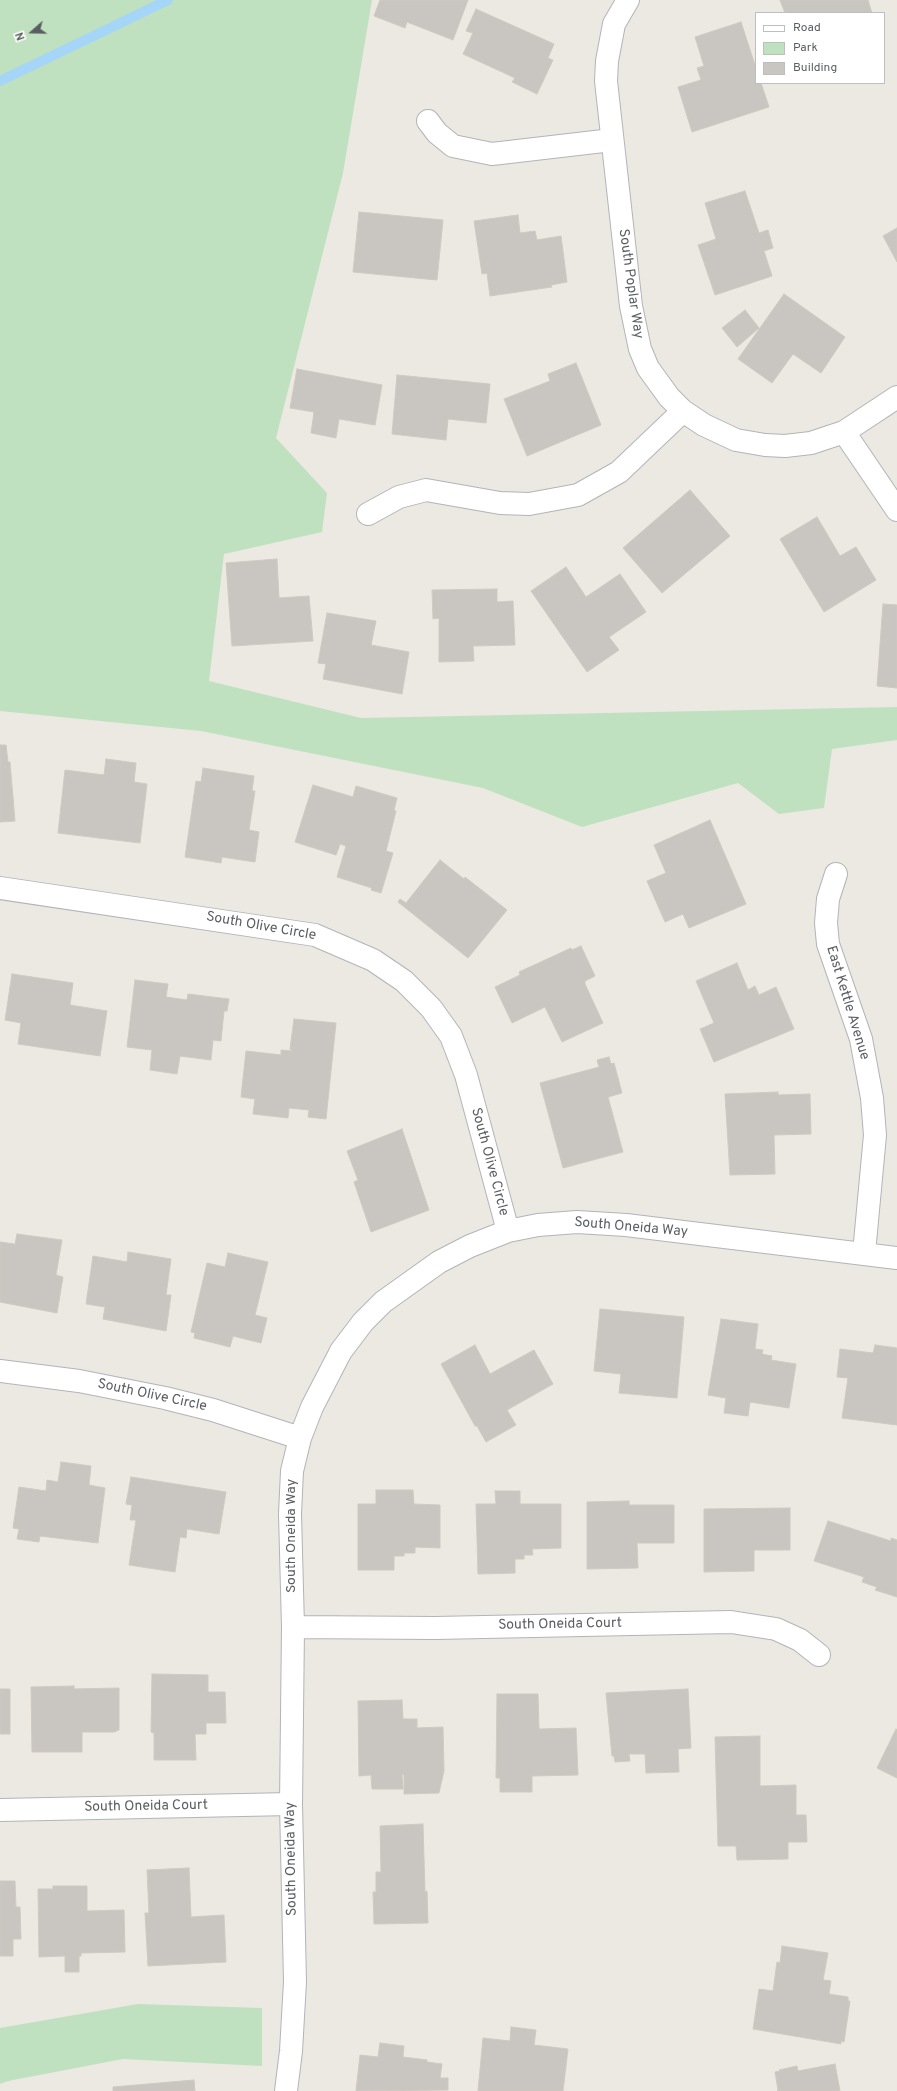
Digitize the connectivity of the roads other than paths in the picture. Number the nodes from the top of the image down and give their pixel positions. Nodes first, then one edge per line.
1 (628, 0) edge
2 (428, 121) dead end
3 (612, 140) junction
4 (897, 397) edge
5 (683, 411) junction
6 (844, 432) junction
7 (897, 510) edge
8 (368, 514) dead end
9 (836, 874) dead end
10 (0, 888) edge
11 (508, 1231) junction
12 (864, 1253) junction
13 (897, 1258) edge
14 (0, 1371) edge
15 (300, 1438) junction
16 (293, 1627) junction
17 (819, 1655) dead end
18 (291, 1804) junction
19 (0, 1810) edge
20 (286, 2091) edge

1 - 3 street, South Poplar Way
2 - 3 street
3 - 5 street, South Poplar Way
4 - 6 street, South Poplar Way
5 - 6 street, South Poplar Way
5 - 8 street
6 - 7 street
9 - 12 street, East Kettle Avenue
10 - 11 street, South Olive Circle
11 - 12 street, South Oneida Way
11 - 15 street, South Oneida Way
12 - 13 street, South Oneida Way
14 - 15 street, South Olive Circle
15 - 16 street, South Oneida Way
16 - 17 street, South Oneida Court
16 - 18 street, South Oneida Way
18 - 19 street, South Oneida Court
18 - 20 street, South Oneida Way

